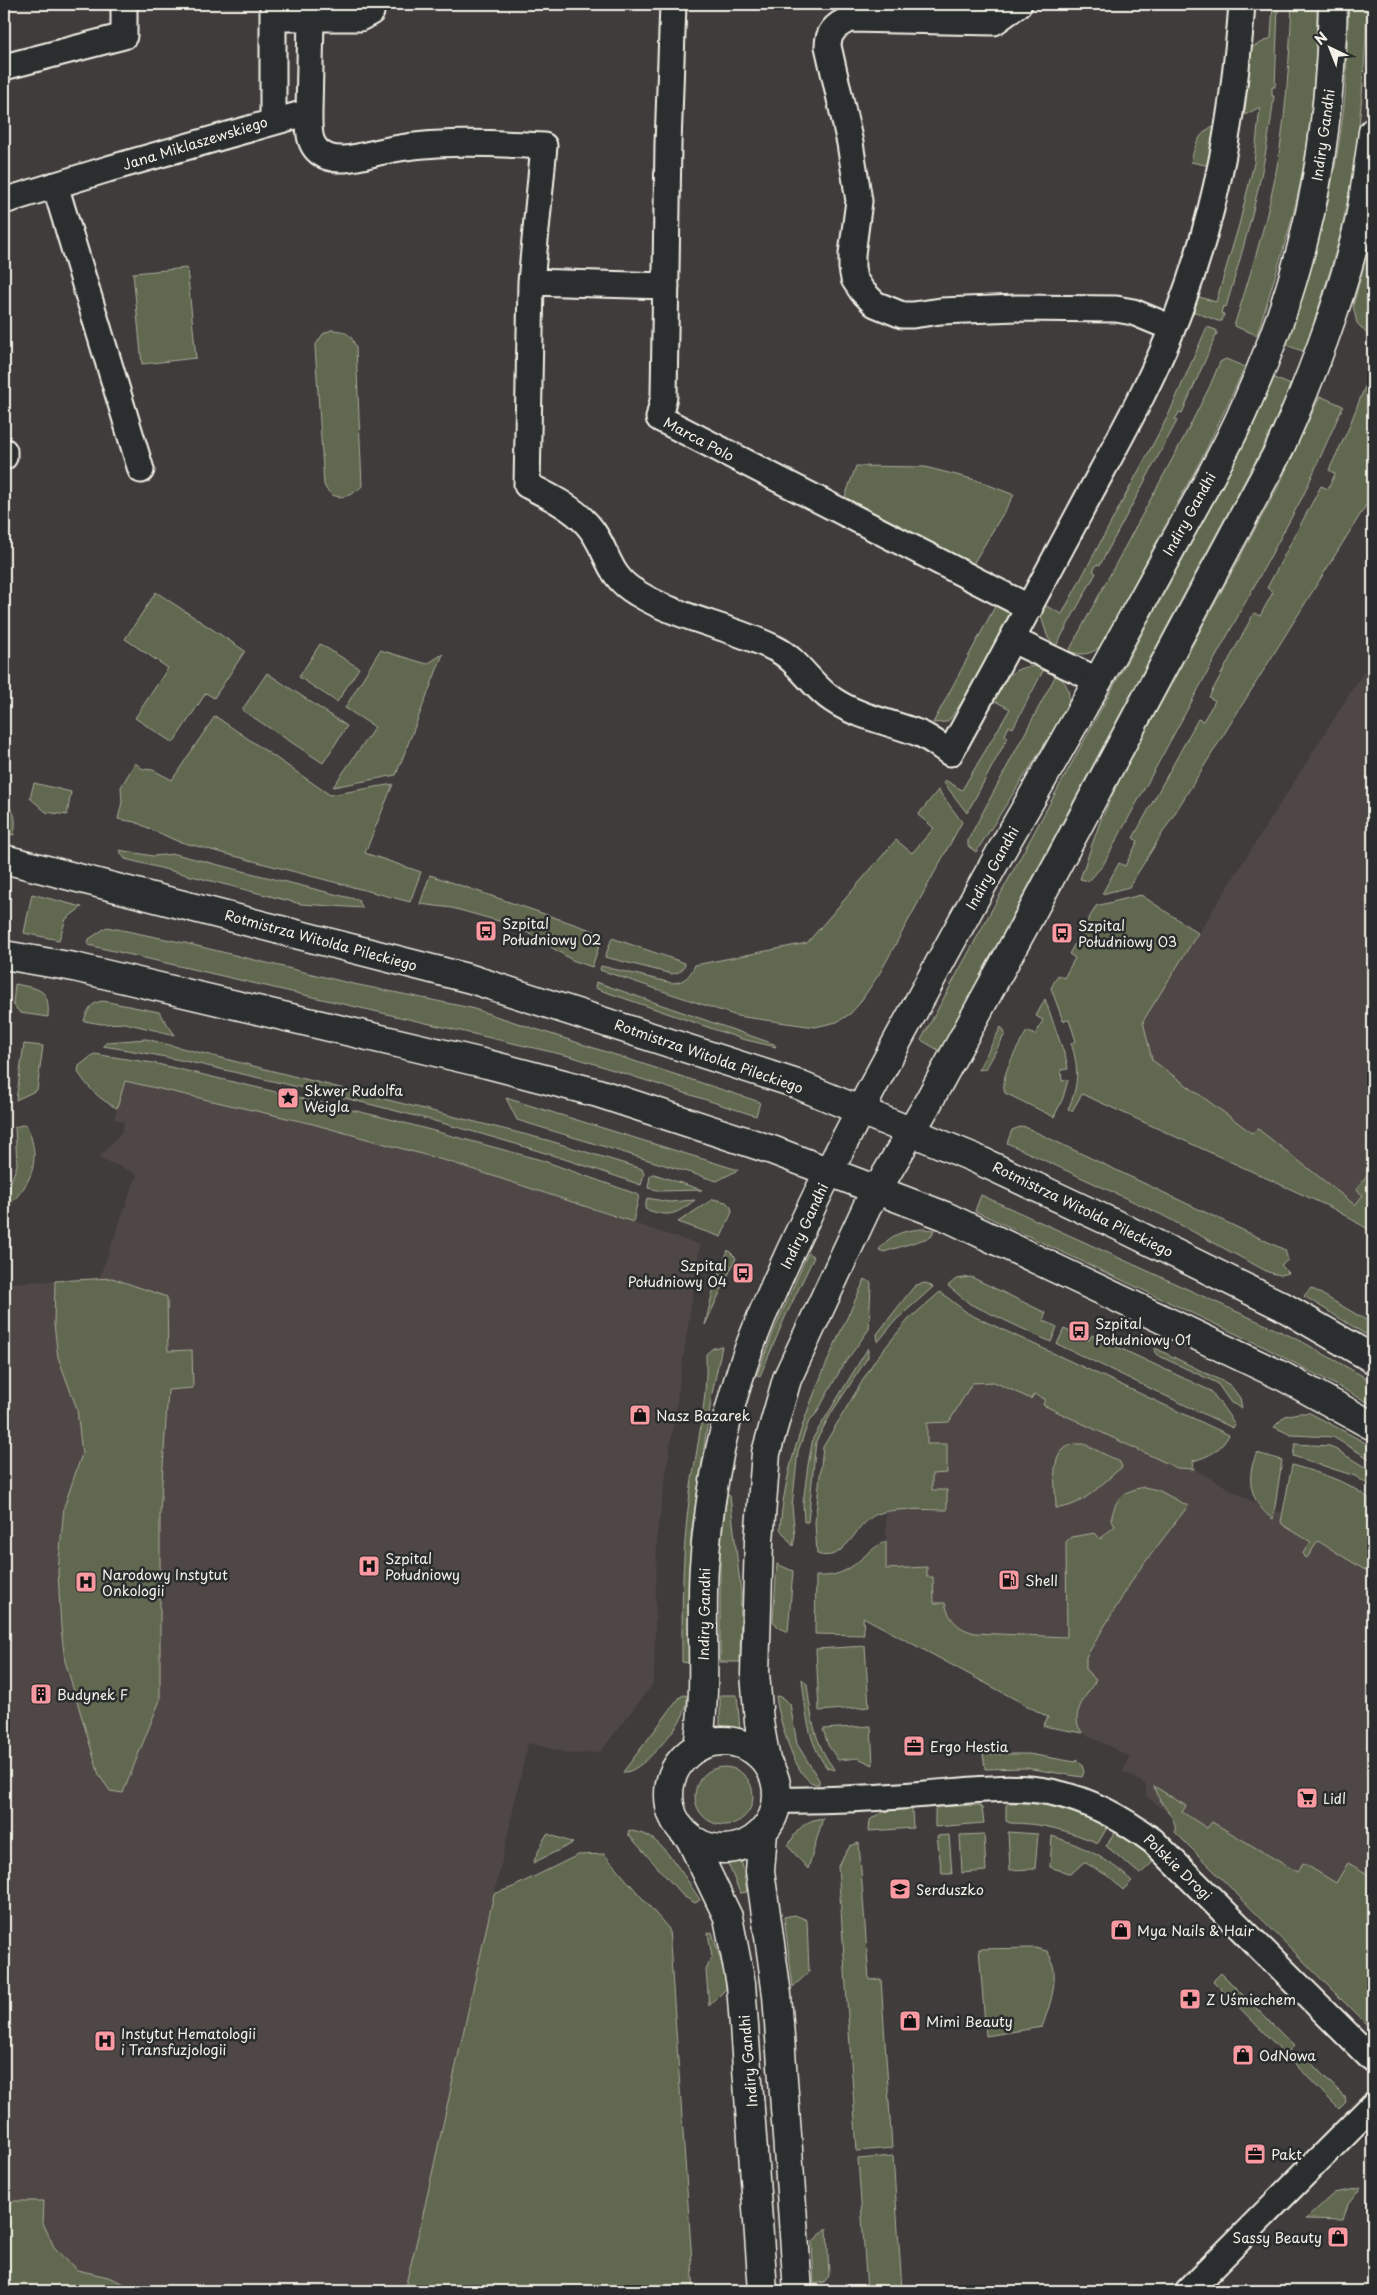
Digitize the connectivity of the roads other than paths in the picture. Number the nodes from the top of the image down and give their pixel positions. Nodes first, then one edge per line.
1 (124, 4) edge
2 (371, 4) edge
3 (673, 4) edge
4 (1019, 4) edge
5 (1242, 4) edge
6 (1333, 4) edge
7 (273, 11) edge
8 (312, 18) junction
9 (4, 67) edge
10 (309, 112) junction
11 (273, 121) junction
12 (1373, 132) edge
13 (55, 185) junction
14 (4, 201) edge
15 (531, 282) junction
16 (666, 286) junction
17 (1172, 328) junction
18 (4, 451) edge
19 (4, 457) edge
20 (141, 470) dead end
21 (1030, 608) junction
22 (1013, 640) junction
23 (1099, 681) junction
24 (4, 859) edge
25 (4, 955) edge
26 (860, 1111) junction
27 (912, 1131) junction
28 (830, 1172) junction
29 (877, 1190) junction
30 (1373, 1359) edge
31 (1373, 1426) edge
32 (698, 1746) junction
33 (766, 1760) junction
34 (778, 1800) junction
35 (763, 1832) junction
36 (691, 1840) junction
37 (1373, 2060) edge
38 (1373, 2105) edge
39 (764, 2291) edge
40 (798, 2291) edge
41 (1188, 2291) edge

1 - 9 street
2 - 8 street, Jana Miklaszewskiego
3 - 16 street, Marca Polo
4 - 17 street
5 - 17 street
6 - 23 street, Indiry Gandhi
7 - 8 street, Jana Miklaszewskiego
7 - 11 street, Jana Miklaszewskiego
8 - 10 street
10 - 11 street
10 - 15 street
11 - 13 street, Jana Miklaszewskiego
12 - 27 street
13 - 14 street, Jana Miklaszewskiego
13 - 20 street
15 - 16 street
15 - 22 street
16 - 21 street, Marca Polo
17 - 21 street
18 - 19 street
21 - 22 street
22 - 23 street
23 - 26 street, Indiry Gandhi
24 - 26 street, Rotmistrza Witolda Pileckiego
25 - 28 street
26 - 27 street, Rotmistrza Witolda Pileckiego
26 - 28 street, Indiry Gandhi
27 - 29 street
27 - 30 street, Rotmistrza Witolda Pileckiego
28 - 29 street
28 - 32 street, Indiry Gandhi
29 - 31 street
29 - 33 street
32 - 33 street
32 - 36 street
33 - 34 street
34 - 35 street
34 - 37 street, Polskie Drogi
35 - 36 street
35 - 40 street
36 - 39 street, Indiry Gandhi
38 - 41 street

